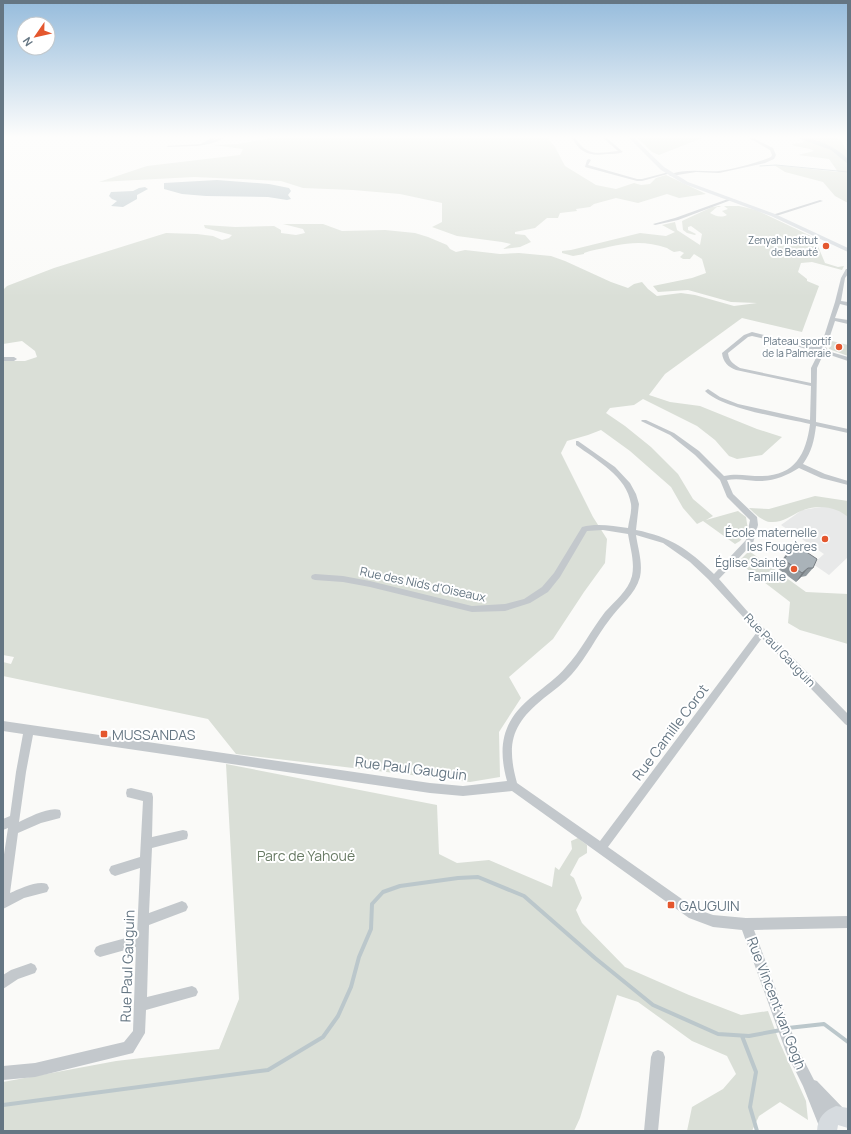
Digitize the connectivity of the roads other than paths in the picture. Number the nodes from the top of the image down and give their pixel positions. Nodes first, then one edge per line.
1 (705, 191) edge
2 (728, 200) junction
3 (821, 201) dead end
4 (774, 216) junction
5 (655, 224) dead end
6 (810, 233) junction
7 (848, 247) edge
8 (848, 250) edge
9 (848, 270) edge
10 (838, 302) junction
11 (848, 304) edge
12 (833, 319) junction
13 (848, 322) edge
14 (822, 352) junction
15 (3, 359) edge
16 (14, 359) dead end
17 (848, 359) edge
18 (813, 385) junction
19 (708, 391) dead end
20 (644, 421) dead end
21 (813, 423) junction
22 (848, 431) edge
23 (578, 443) dead end
24 (799, 465) junction
25 (723, 479) junction
26 (848, 483) edge
27 (632, 532) junction
28 (315, 577) dead end
29 (713, 580) junction
30 (762, 632) junction
31 (848, 721) edge
32 (3, 726) edge
33 (29, 730) junction
34 (514, 786) junction
35 (131, 793) dead end
36 (56, 814) dead end
37 (8, 828) edge
38 (183, 835) dead end
39 (146, 844) junction
40 (601, 848) junction
41 (146, 861) junction
42 (115, 870) dead end
43 (43, 888) dead end
44 (3, 899) edge
45 (182, 907) dead end
46 (144, 920) junction
47 (848, 922) edge
48 (746, 924) junction
49 (143, 938) junction
50 (100, 951) dead end
51 (31, 969) dead end
52 (3, 982) edge
53 (192, 992) dead end
54 (140, 1005) junction
55 (658, 1057) dead end
56 (3, 1073) edge
57 (835, 1123) edge
58 (651, 1131) edge

1 - 2 main road
2 - 4 main road
2 - 5 street
3 - 4 street
4 - 6 main road
6 - 7 main road
6 - 8 main road
9 - 10 street
10 - 11 street
10 - 12 street
12 - 13 street
12 - 14 street
14 - 17 street
14 - 18 street
14 - 18 street
15 - 16 street
18 - 21 street
19 - 21 street
20 - 25 street
21 - 22 street
21 - 24 street
23 - 27 street
24 - 25 street
24 - 26 street
25 - 29 street
27 - 28 street, Rue des Nids d'Oiseaux
27 - 29 street, Rue des Nids d'Oiseaux
27 - 34 street
29 - 30 street, Rue Paul Gauguin
30 - 31 street, Rue Paul Gauguin
30 - 40 street, Rue Camille Corot
32 - 33 street, Rue Paul Gauguin
33 - 34 street, Rue Paul Gauguin
33 - 37 street
34 - 40 street
35 - 39 street, Rue Paul Gauguin
36 - 37 street
37 - 44 street
38 - 39 street
39 - 41 street, Rue Paul Gauguin
40 - 48 street
41 - 42 street
41 - 46 street, Rue Paul Gauguin
43 - 44 street
45 - 46 street
46 - 49 street, Rue Paul Gauguin
47 - 48 street
48 - 57 street, Rue Vincent van Gogh
49 - 50 street
49 - 54 street, Rue Paul Gauguin
51 - 52 street
53 - 54 street
54 - 56 street, Rue Paul Gauguin
55 - 58 street

